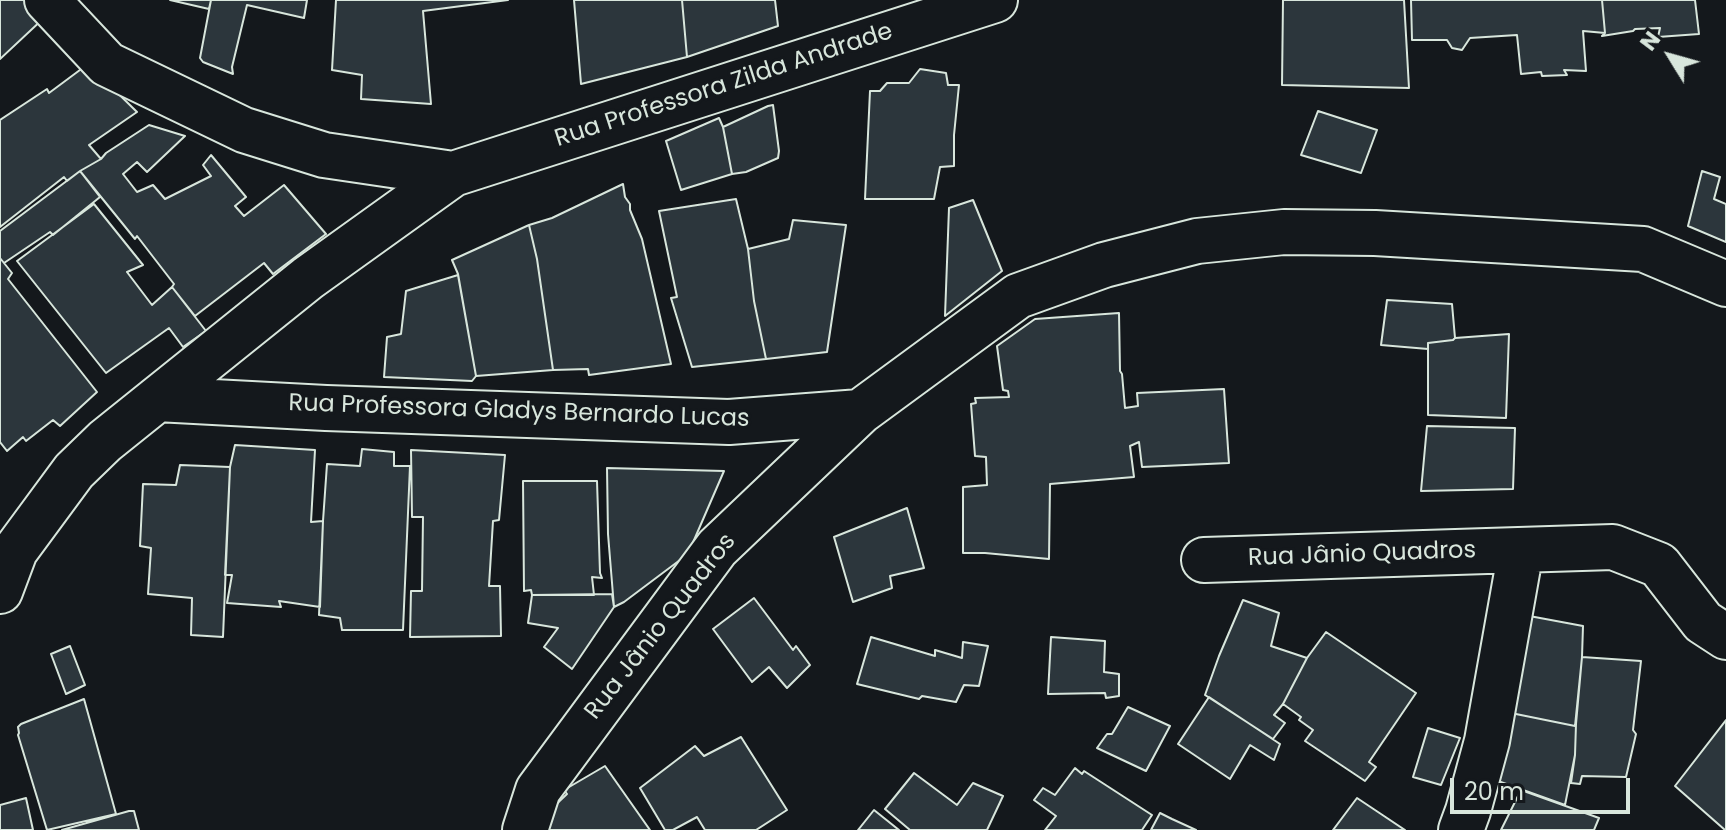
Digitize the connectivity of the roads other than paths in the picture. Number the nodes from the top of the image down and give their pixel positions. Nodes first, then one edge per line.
1 (47, 0) edge
2 (995, 0) edge
3 (453, 174) junction
4 (1726, 284) edge
5 (157, 399) junction
6 (860, 412) junction
7 (1521, 550) junction
8 (7, 551) edge
9 (1204, 560) dead end
10 (0, 591) edge
11 (1726, 637) edge
12 (525, 830) edge
13 (1461, 830) edge

1 - 3 street
2 - 3 street, Rua Professora Zilda Andrade
3 - 5 street
4 - 6 street
5 - 6 street, Rua Professora Gladys Bernardo Lucas
5 - 8 street
6 - 12 street, Rua Jânio Quadros
7 - 9 street, Rua Jânio Quadros
7 - 11 street, Rua Jânio Quadros
7 - 13 street
8 - 10 street

